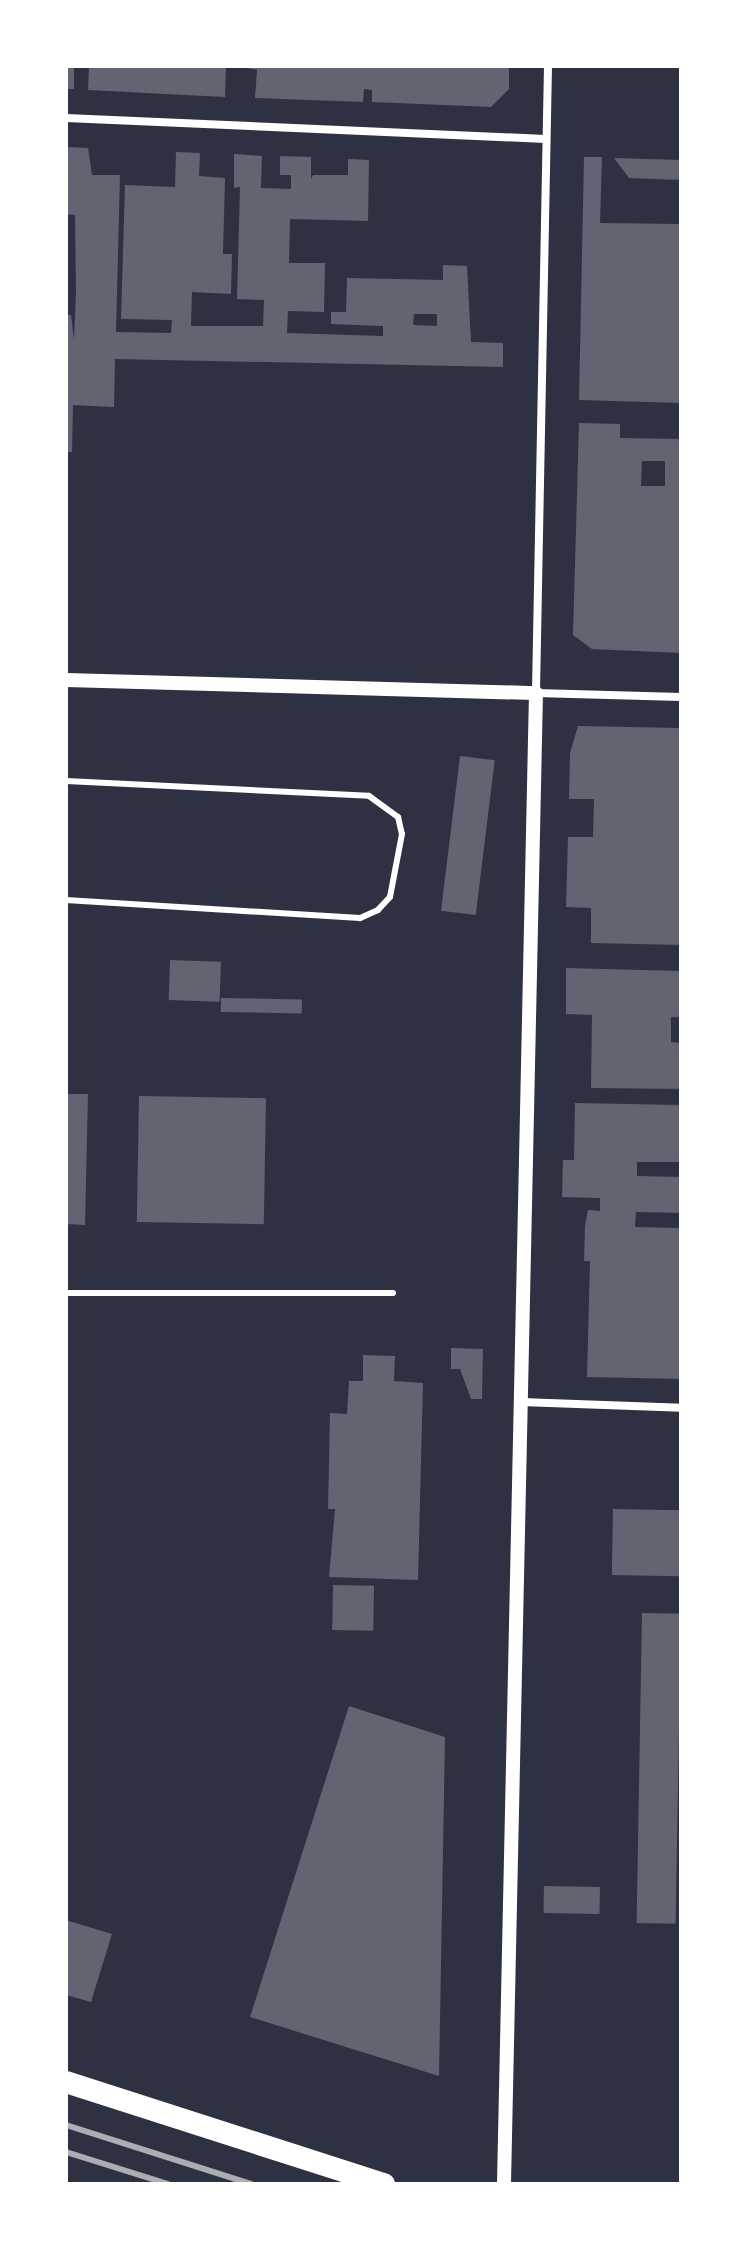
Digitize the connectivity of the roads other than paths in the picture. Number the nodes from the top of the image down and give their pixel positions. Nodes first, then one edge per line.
1 (548, 66) edge
2 (66, 118) edge
3 (546, 139) junction
4 (66, 680) edge
5 (536, 693) junction
6 (681, 697) edge
7 (66, 781) edge
8 (66, 900) edge
9 (66, 1293) edge
10 (393, 1293) dead end
11 (521, 1402) junction
12 (681, 1408) edge
13 (66, 2082) edge
14 (384, 2184) edge
15 (504, 2184) edge

1 - 3 street
2 - 3 street
3 - 5 street
4 - 5 street
5 - 6 street
5 - 11 street
7 - 8 lane
9 - 10 lane
11 - 12 street
11 - 15 street
13 - 14 highway

